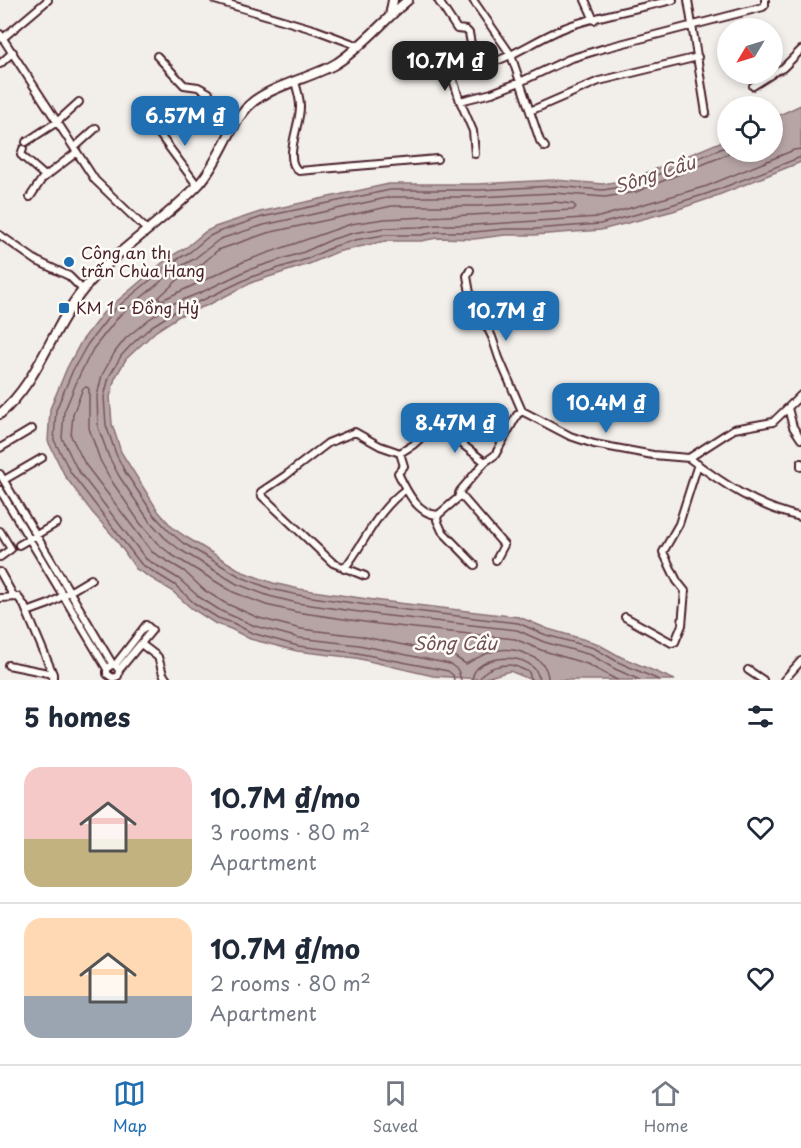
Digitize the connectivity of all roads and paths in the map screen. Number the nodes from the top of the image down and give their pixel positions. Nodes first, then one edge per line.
1 (48, 0) edge
2 (218, 0) edge
3 (393, 0) edge
4 (438, 0) edge
5 (473, 0) edge
6 (585, 0) edge
7 (673, 0) edge
8 (688, 0) edge
9 (765, 0) edge
10 (405, 1) edge
11 (390, 16) junction
12 (594, 20) junction
13 (693, 25) junction
14 (1, 36) edge
15 (359, 46) junction
16 (801, 50) edge
17 (12, 51) junction
18 (511, 54) junction
19 (157, 56) dead end
20 (698, 57) junction
21 (474, 60) junction
22 (0, 64) edge
23 (783, 66) edge
24 (295, 82) junction
25 (520, 82) junction
26 (756, 84) edge
27 (753, 86) dead end
28 (460, 100) junction
29 (79, 102) dead end
30 (530, 111) junction
31 (706, 113) dead end
32 (153, 117) dead end
33 (57, 122) junction
34 (96, 128) dead end
35 (231, 132) junction
36 (26, 142) dead end
37 (544, 147) dead end
38 (23, 149) dead end
39 (75, 150) junction
40 (475, 154) dead end
41 (437, 159) dead end
42 (45, 176) junction
43 (197, 185) junction
44 (30, 197) dead end
45 (147, 230) junction
46 (0, 235) edge
47 (470, 270) dead end
48 (83, 290) junction
49 (801, 395) edge
50 (788, 408) junction
51 (522, 411) junction
52 (0, 414) edge
53 (32, 429) dead end
54 (801, 439) edge
55 (0, 448) edge
56 (400, 453) junction
57 (42, 458) dead end
58 (689, 458) junction
59 (485, 462) junction
60 (698, 465) junction
61 (2, 477) edge
62 (406, 489) junction
63 (0, 490) edge
64 (459, 493) junction
65 (438, 515) junction
66 (801, 518) edge
67 (57, 523) dead end
68 (0, 531) edge
69 (36, 535) junction
70 (29, 539) junction
71 (19, 545) dead end
72 (0, 557) edge
73 (496, 560) dead end
74 (475, 565) dead end
75 (344, 569) junction
76 (0, 572) edge
77 (365, 576) dead end
78 (91, 579) dead end
79 (67, 593) junction
80 (14, 597) junction
81 (0, 598) edge
82 (27, 612) junction
83 (625, 617) dead end
84 (141, 644) junction
85 (801, 661) edge
86 (8, 665) dead end
87 (748, 670) dead end
88 (112, 672) edge
89 (53, 677) edge
90 (102, 680) edge
91 (166, 680) edge
92 (763, 680) edge
93 (784, 680) edge

1 - 14 street
2 - 15 street
3 - 11 main road
4 - 21 street
5 - 18 street
6 - 12 street
7 - 12 street
8 - 13 street
9 - 13 street
10 - 11 main road
11 - 15 main road
12 - 18 street
13 - 20 street
13 - 25 street
14 - 17 street
15 - 24 main road
16 - 23 street
17 - 22 street
17 - 33 street
18 - 21 street
18 - 25 street
19 - 35 street
20 - 30 street
20 - 31 street
21 - 28 street
24 - 35 main road
24 - 41 street
25 - 28 street
25 - 30 street
26 - 27 street
28 - 40 street
29 - 33 street
30 - 37 street
32 - 43 street
33 - 36 street
33 - 39 street
34 - 39 street
35 - 43 main road
38 - 42 street
39 - 42 street
39 - 45 street
42 - 44 street
43 - 45 main road
45 - 48 main road
46 - 48 street
47 - 51 street
48 - 52 main road
49 - 50 street
50 - 54 street
50 - 58 street
51 - 58 street
51 - 59 street
53 - 55 street
56 - 59 street
56 - 62 street
56 - 75 street
57 - 61 street
58 - 60 street
59 - 64 street
60 - 66 street
60 - 83 street
61 - 69 street
62 - 65 street
62 - 75 street
63 - 70 street
64 - 65 street
64 - 73 street
65 - 74 street
67 - 69 street
68 - 72 street
69 - 70 street
69 - 79 street
70 - 71 street
70 - 79 street
75 - 77 street
76 - 80 street
78 - 79 street
79 - 82 street
79 - 88 street
80 - 81 street
80 - 82 street
82 - 89 street
84 - 88 street
84 - 88 street
84 - 91 street
85 - 93 street
86 - 89 street
87 - 92 street
88 - 90 street

